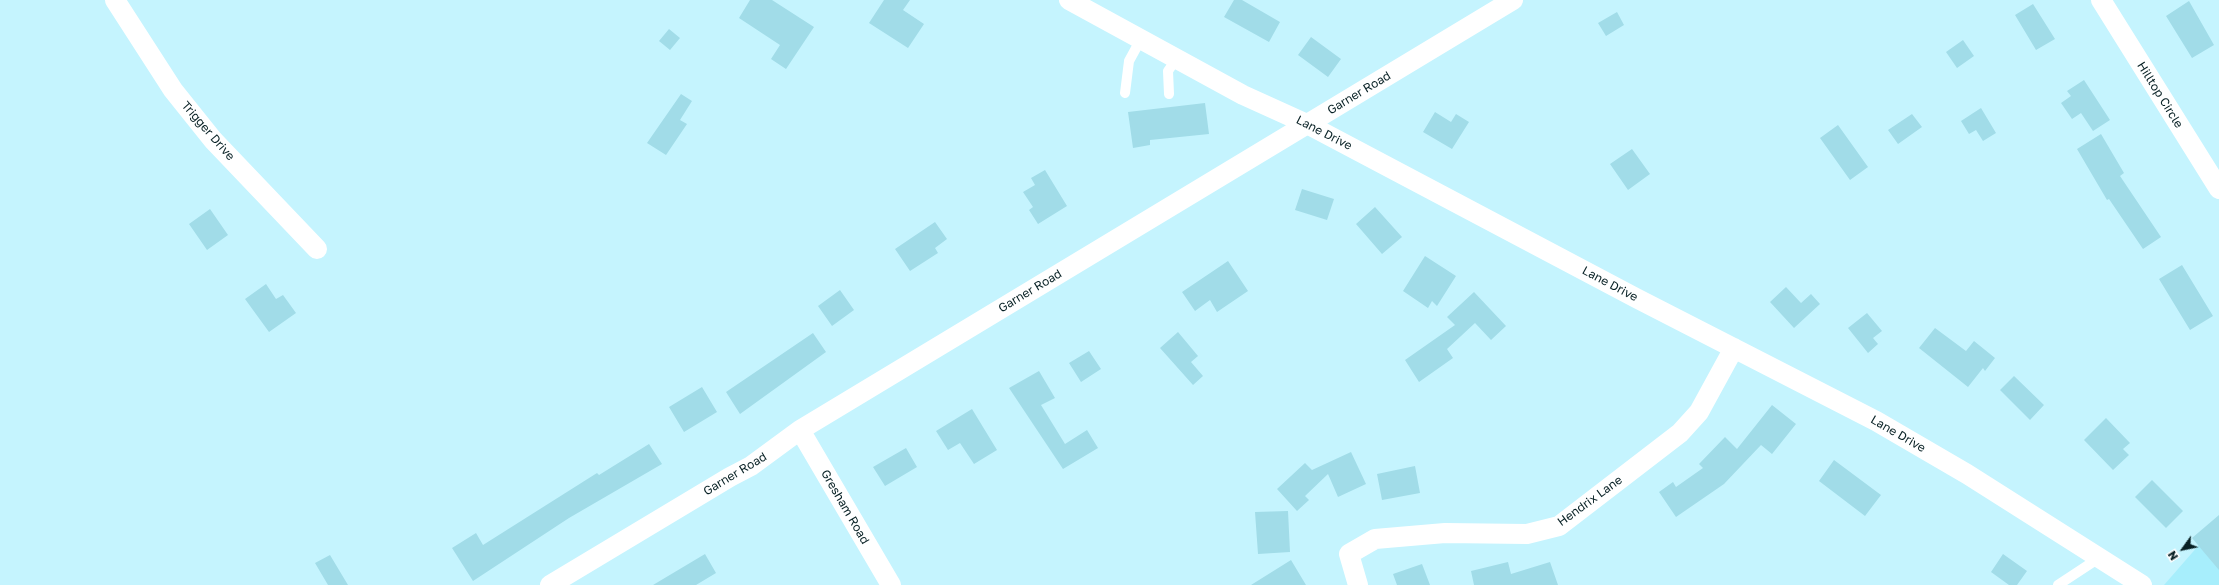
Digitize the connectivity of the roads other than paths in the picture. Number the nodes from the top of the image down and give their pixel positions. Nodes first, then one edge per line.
1 (115, 0) edge
2 (1070, 0) edge
3 (1513, 0) edge
4 (2101, 0) edge
5 (1141, 39) junction
6 (1177, 58) junction
7 (1125, 93) dead end
8 (1169, 94) dead end
9 (1307, 124) junction
10 (2219, 189) edge
11 (317, 249) dead end
12 (1734, 348) junction
13 (800, 430) junction
14 (2099, 558) junction
15 (550, 585) edge
16 (891, 585) edge
17 (1358, 585) edge
18 (2058, 585) edge
19 (2142, 585) edge

1 - 11 street, Trigger Drive
2 - 5 street, Lane Drive
3 - 9 street, Garner Road
4 - 10 street, Hilltop Circle
5 - 6 street, Lane Drive
5 - 7 lane
6 - 8 lane
6 - 9 street, Lane Drive
9 - 12 street, Lane Drive
9 - 13 street, Garner Road
12 - 14 street, Lane Drive
12 - 17 street, Hendrix Lane
13 - 15 street, Garner Road
13 - 16 street, Gresham Road
14 - 18 lane
14 - 19 street, Lane Drive

